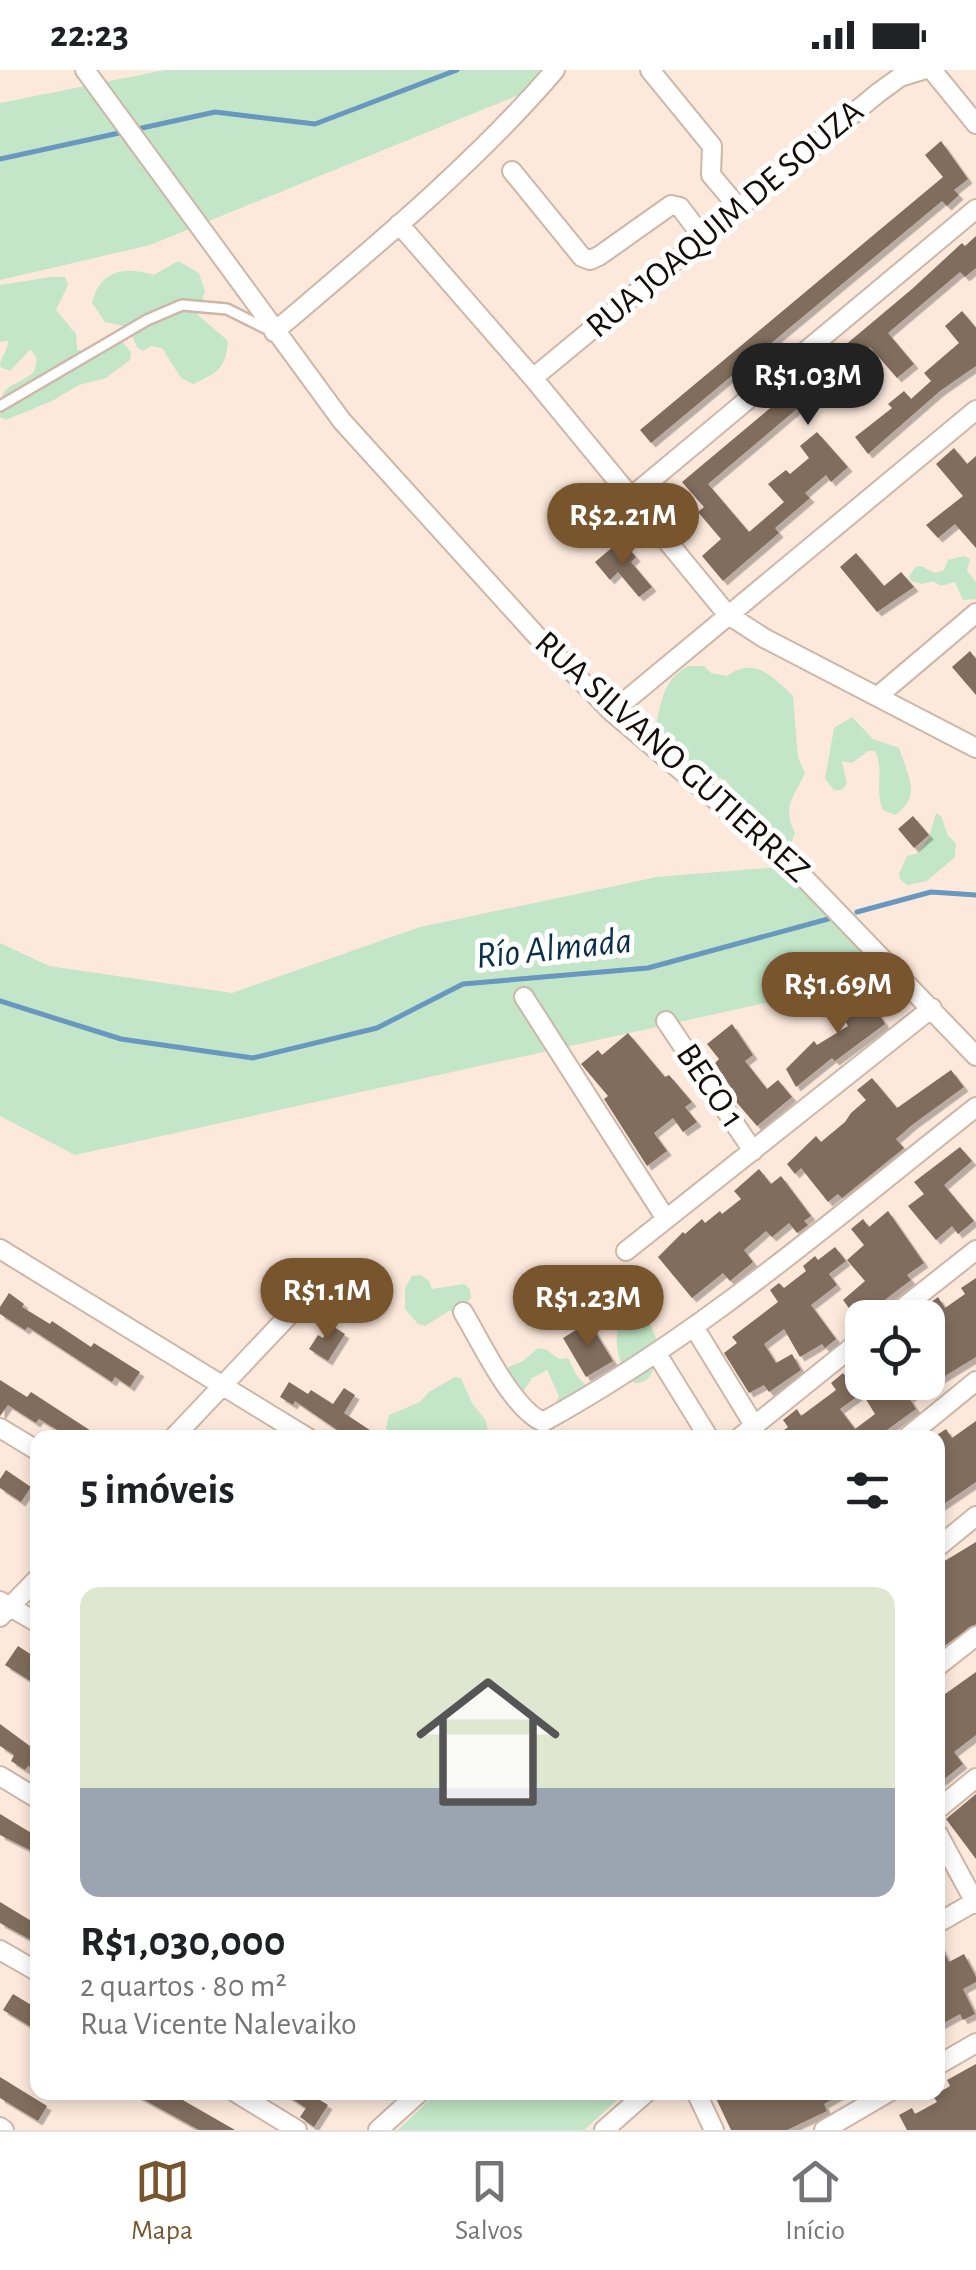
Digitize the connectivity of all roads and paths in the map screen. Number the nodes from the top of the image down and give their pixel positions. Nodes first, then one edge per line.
1 (84, 70) edge
2 (555, 70) edge
3 (650, 70) edge
4 (923, 70) edge
5 (932, 70) edge
6 (976, 124) edge
7 (512, 171) dead end
8 (739, 208) junction
9 (976, 209) edge
10 (399, 224) junction
11 (704, 239) junction
12 (274, 332) junction
13 (533, 378) junction
14 (0, 406) edge
15 (976, 410) edge
16 (631, 497) junction
17 (976, 613) edge
18 (727, 614) junction
19 (878, 696) junction
20 (612, 712) junction
21 (976, 748) edge
22 (524, 997) dead end
23 (932, 1008) junction
24 (666, 1020) dead end
25 (976, 1056) edge
26 (976, 1107) edge
27 (753, 1150) junction
28 (666, 1218) junction
29 (0, 1249) edge
30 (976, 1250) edge
31 (626, 1251) dead end
32 (310, 1293) dead end
33 (913, 1300) edge
34 (464, 1312) dead end
35 (694, 1327) junction
36 (845, 1353) edge
37 (657, 1354) junction
38 (976, 1382) edge
39 (225, 1385) junction
40 (754, 1425) junction
41 (0, 1428) edge
42 (181, 1430) edge
43 (295, 1430) edge
44 (704, 1430) edge
45 (748, 1430) edge
46 (916, 1430) edge
47 (30, 1447) edge
48 (976, 1516) edge
49 (945, 1541) edge
50 (30, 1585) edge
51 (3, 1608) edge
52 (30, 1620) edge
53 (976, 1636) edge
54 (945, 1660) edge
55 (0, 1776) edge
56 (976, 1778) edge
57 (30, 1794) edge
58 (945, 1803) edge
59 (945, 1847) edge
60 (976, 1902) edge
61 (945, 1919) edge
62 (0, 1950) edge
63 (30, 1967) edge
64 (976, 2042) edge
65 (945, 2061) edge
66 (248, 2100) edge
67 (411, 2100) edge
68 (639, 2100) edge
69 (700, 2100) edge
70 (875, 2100) edge
71 (609, 2128) edge
72 (297, 2130) edge
73 (378, 2130) edge
74 (714, 2130) edge
75 (824, 2130) edge

1 - 12 street, RUA SILVANO GUTIERREZ
2 - 10 street
3 - 8 street
4 - 8 street, RUA JOAQUIM DE SOUZA
5 - 6 street
7 - 11 street
8 - 11 street, RUA JOAQUIM DE SOUZA
9 - 16 street
10 - 12 street
10 - 13 street
11 - 13 street, RUA JOAQUIM DE SOUZA
12 - 14 lane
12 - 20 street, RUA SILVANO GUTIERREZ
13 - 16 street
15 - 18 street
16 - 18 street
17 - 19 street
18 - 19 street
18 - 20 street
19 - 21 street
20 - 23 street, RUA SILVANO GUTIERREZ
22 - 28 street
23 - 25 street, RUA SILVANO GUTIERREZ
23 - 27 street
24 - 27 street, BECO 1
26 - 35 street
27 - 28 street
28 - 31 street
29 - 39 street
30 - 33 street
32 - 39 street
34 - 37 street
35 - 37 street
35 - 40 street
36 - 40 street
37 - 44 street
38 - 46 street
39 - 42 street
39 - 43 street
40 - 45 street
41 - 47 street
48 - 49 street
50 - 51 street
51 - 52 street
53 - 54 street
55 - 57 street
56 - 58 street
59 - 60 street
60 - 61 street
62 - 63 street
64 - 65 street
66 - 72 street
67 - 73 street
68 - 71 street
69 - 74 street
70 - 75 street

